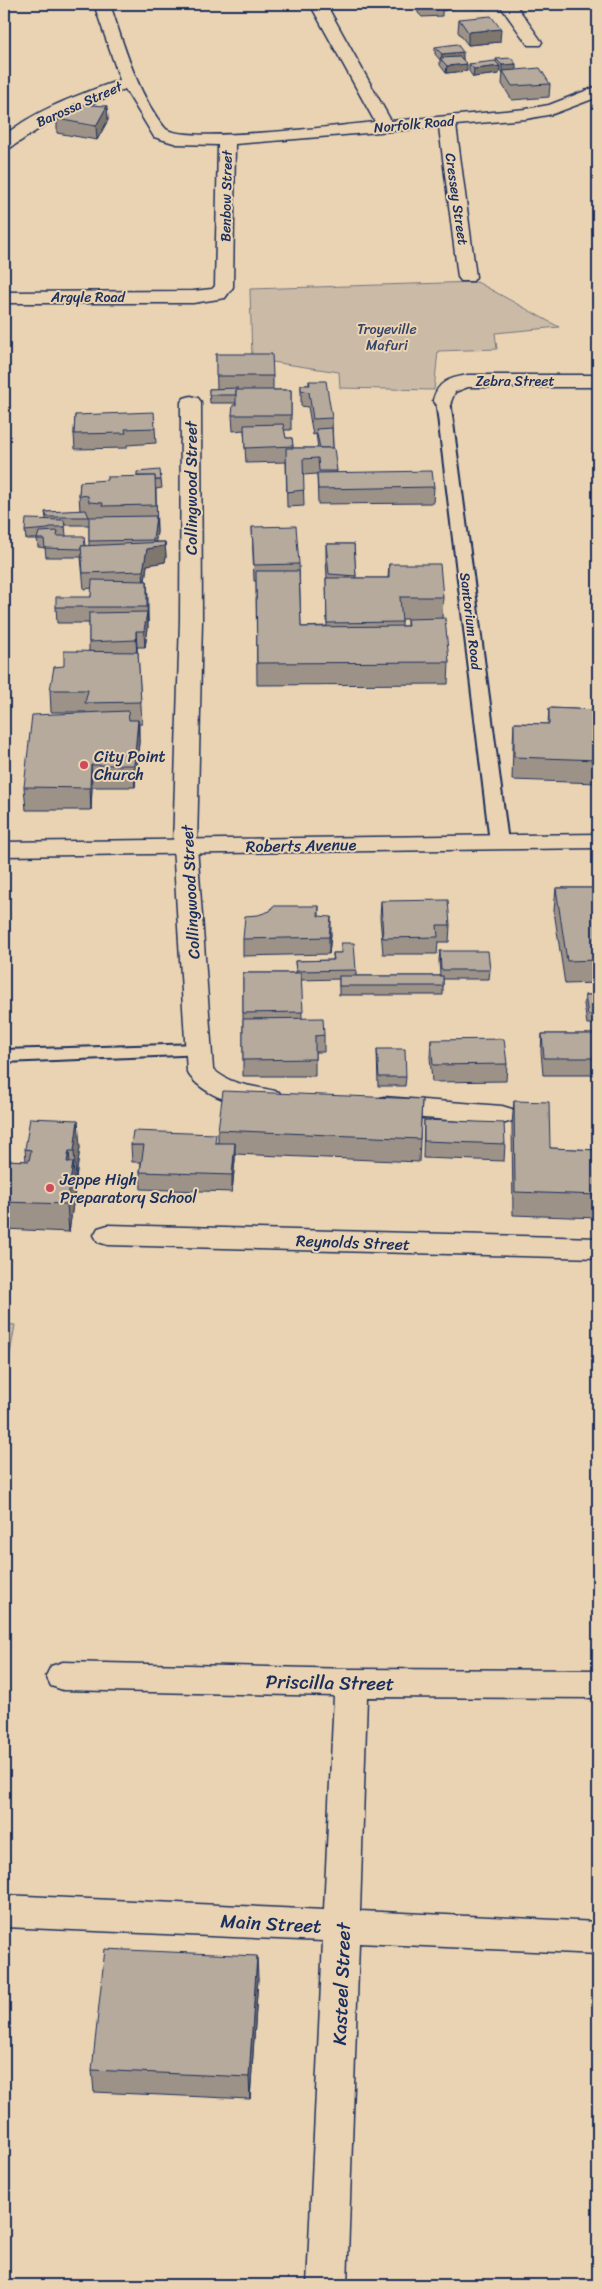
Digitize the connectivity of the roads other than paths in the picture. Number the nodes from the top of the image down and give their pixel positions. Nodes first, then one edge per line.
1 (102, 4) edge
2 (318, 4) edge
3 (507, 4) edge
4 (534, 42) dead end
5 (129, 82) junction
6 (598, 91) edge
7 (447, 121) junction
8 (386, 126) junction
9 (226, 140) junction
10 (4, 144) edge
11 (467, 277) dead end
12 (172, 297) joint
13 (4, 298) edge
14 (598, 381) edge
15 (443, 400) joint
16 (191, 402) dead end
17 (598, 841) edge
18 (499, 842) junction
19 (185, 846) junction
20 (4, 849) edge
21 (199, 1050) junction
22 (4, 1056) edge
23 (293, 1100) edge
24 (363, 1105) edge
25 (502, 1115) dead end
26 (108, 1235) dead end
27 (598, 1248) edge
28 (63, 1676) dead end
29 (351, 1683) junction
30 (598, 1684) edge
31 (4, 1911) edge
32 (343, 1926) junction
33 (598, 1938) edge
34 (328, 2285) edge

1 - 5 street, Benbow Street
2 - 8 street
3 - 4 street
5 - 9 street, Benbow Street
5 - 10 street, Barossa Street
6 - 7 street, Norfolk Road
7 - 8 street, Norfolk Road
7 - 11 street, Cressey Street
8 - 9 street, Norfolk Road
9 - 12 street, Benbow Street
12 - 13 street, Argyle Road
14 - 15 street, Zebra Street
15 - 18 lane, Santorium Road
16 - 19 street, Collingwood Street
17 - 18 street, Roberts Avenue
18 - 19 street, Roberts Avenue
19 - 20 street, Roberts Avenue
19 - 21 street, Collingwood Street
21 - 22 lane
21 - 23 street, Collingwood Street
24 - 25 street
26 - 27 street, Reynolds Street
28 - 29 street, Priscilla Street
29 - 30 street, Priscilla Street
29 - 32 street, Kasteel Street
31 - 32 street, Main Street
32 - 33 street, Main Street
32 - 34 street, Kasteel Street

